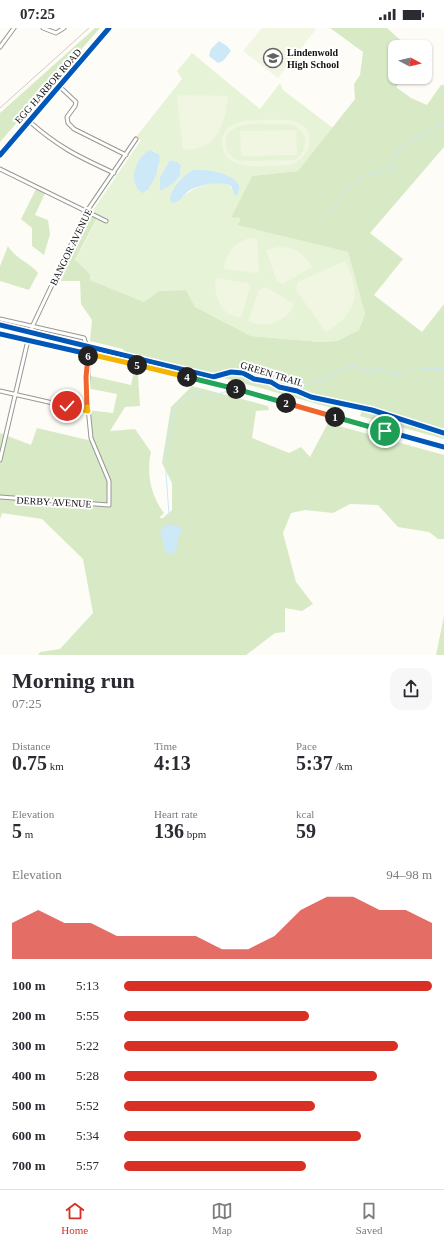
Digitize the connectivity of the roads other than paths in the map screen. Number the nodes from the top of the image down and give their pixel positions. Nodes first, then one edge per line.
1 (14, 28) edge
2 (43, 28) edge
3 (64, 28) edge
4 (109, 28) edge
5 (0, 47) edge
6 (59, 86) junction
7 (29, 121) junction
8 (136, 139) dead end
9 (0, 155) edge
10 (126, 155) junction
11 (0, 169) edge
12 (114, 173) junction
13 (87, 211) junction
14 (106, 221) dead end
15 (0, 319) edge
16 (32, 327) junction
17 (0, 334) edge
18 (29, 340) junction
19 (89, 354) junction
20 (0, 391) edge
21 (16, 394) junction
22 (88, 411) junction
23 (444, 447) edge
24 (0, 460) edge
25 (0, 497) edge

1 - 5 street
2 - 3 street
4 - 6 street, EGG HARBOR ROAD
6 - 7 street, EGG HARBOR ROAD
6 - 10 street
7 - 9 street, EGG HARBOR ROAD
7 - 12 street
8 - 10 street, BANGOR AVENUE
10 - 12 street, BANGOR AVENUE
11 - 13 street
12 - 13 street, BANGOR AVENUE
13 - 14 street
13 - 16 street, BANGOR AVENUE
15 - 16 street
16 - 18 street, BANGOR AVENUE
16 - 19 street
17 - 18 street
18 - 19 street
18 - 21 street, BANGOR AVENUE
19 - 22 street
19 - 23 street
20 - 21 street
21 - 22 street
21 - 24 street, BANGOR AVENUE
22 - 25 street, DERBY AVENUE

